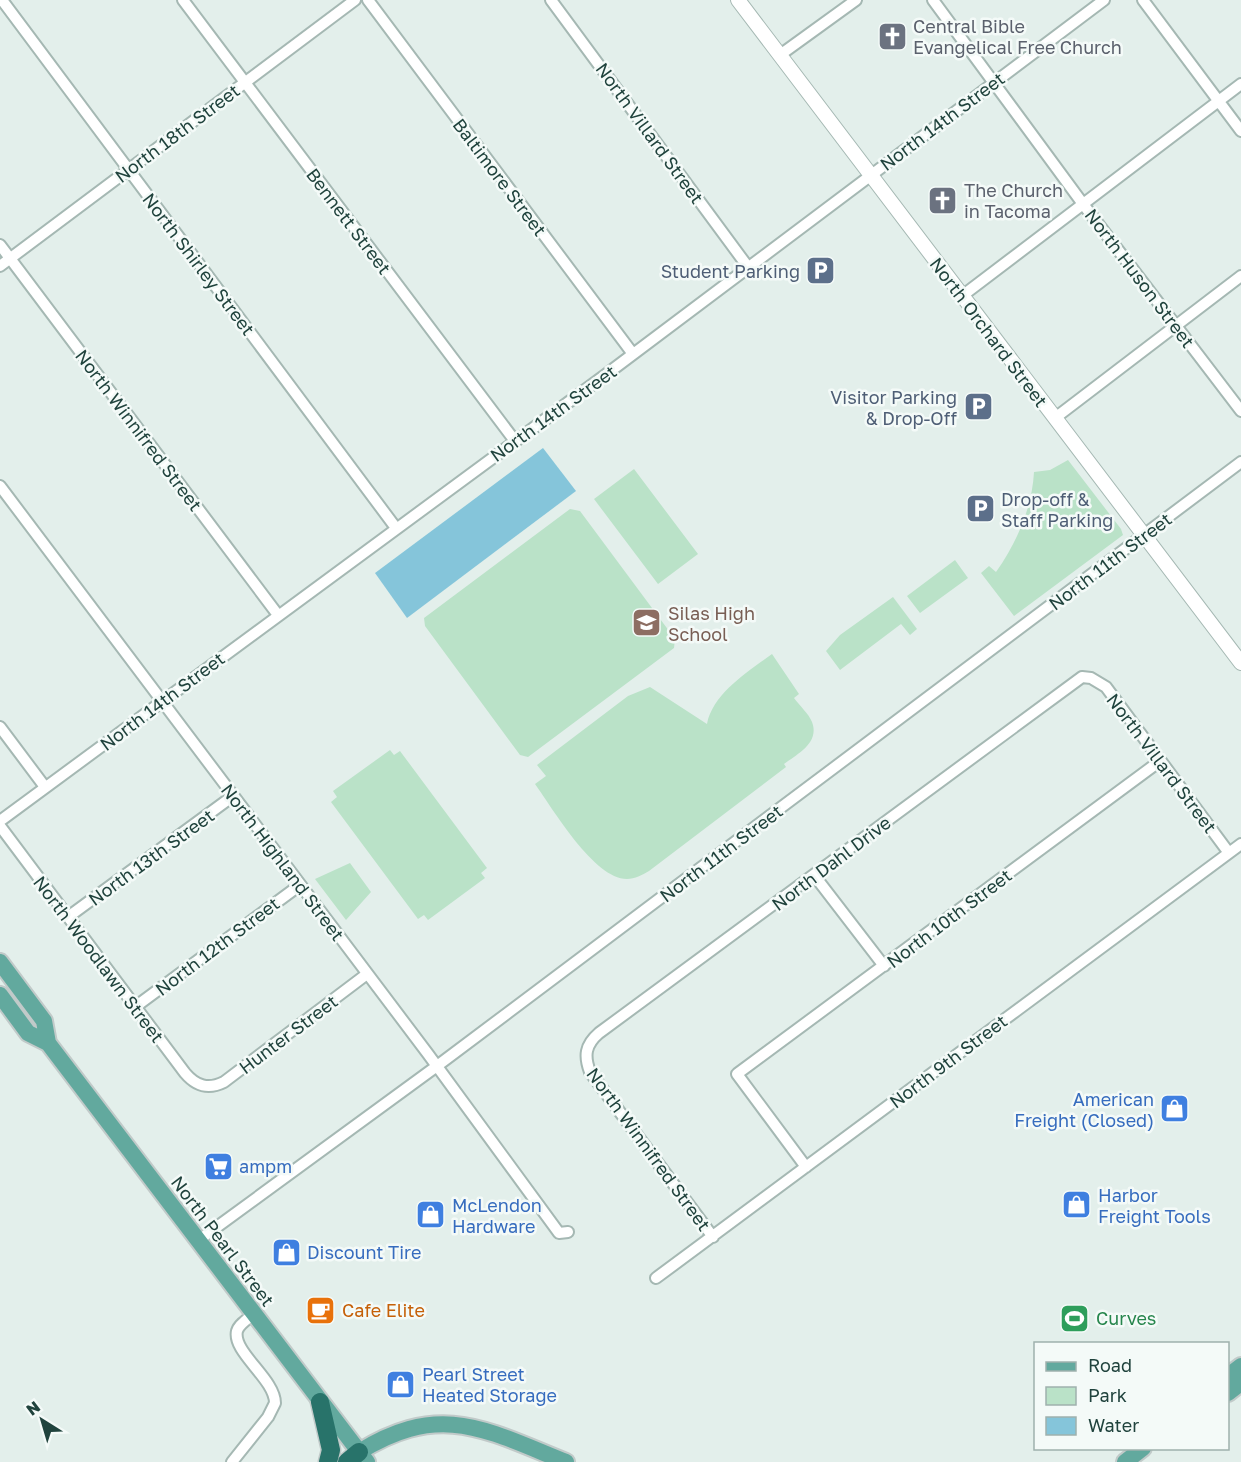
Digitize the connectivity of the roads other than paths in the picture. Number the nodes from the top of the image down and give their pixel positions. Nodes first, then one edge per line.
1 (2, 0) edge
2 (183, 0) edge
3 (355, 0) edge
4 (368, 0) edge
5 (551, 0) edge
6 (738, 0) edge
7 (856, 0) edge
8 (933, 0) edge
9 (1104, 0) edge
10 (1143, 0) edge
11 (780, 56) junction
12 (994, 82) junction
13 (244, 83) junction
14 (1241, 84) edge
15 (1219, 101) junction
16 (1241, 131) edge
17 (128, 170) junction
18 (870, 175) junction
19 (1083, 204) junction
20 (0, 244) edge
21 (10, 258) junction
22 (0, 266) edge
23 (748, 267) junction
24 (1241, 276) edge
25 (962, 296) junction
26 (1176, 324) junction
27 (633, 354) junction
28 (1241, 411) edge
29 (1055, 418) junction
30 (515, 441) junction
31 (1241, 462) edge
32 (0, 486) edge
33 (396, 528) junction
34 (1144, 536) junction
35 (278, 615) junction
36 (1239, 658) edge
37 (1090, 678) joint
38 (162, 701) junction
39 (0, 727) edge
40 (1160, 761) junction
41 (45, 787) junction
42 (233, 796) junction
43 (0, 821) edge
44 (0, 826) edge
45 (1241, 844) edge
46 (1229, 853) junction
47 (814, 875) junction
48 (300, 885) junction
49 (68, 917) junction
50 (0, 962) edge
51 (884, 966) junction
52 (367, 974) junction
53 (0, 995) edge
54 (135, 1007) junction
55 (48, 1043) junction
56 (586, 1062) joint
57 (437, 1066) junction
58 (204, 1087) joint
59 (806, 1167) junction
60 (568, 1232) dead end
61 (712, 1237) junction
62 (199, 1240) junction
63 (656, 1278) dead end
64 (254, 1314) junction
65 (320, 1401) junction
66 (358, 1459) edge
67 (232, 1462) edge
68 (328, 1462) edge
69 (566, 1462) edge

1 - 17 street, North Shirley Street
2 - 13 street, Bennett Street
3 - 13 street, North 18th Street
4 - 27 street, Baltimore Street
5 - 23 street, North Villard Street
6 - 11 street, North Orchard Street
7 - 11 street
8 - 12 street, North Huson Street
9 - 12 street, North 14th Street
10 - 15 street
11 - 18 street, North Orchard Street
12 - 18 street, North 14th Street
12 - 19 street, North Huson Street
13 - 17 street, North 18th Street
13 - 30 street, Bennett Street
14 - 15 street
15 - 16 street
15 - 19 street
17 - 21 street, North 18th Street
17 - 33 street, North Shirley Street
18 - 23 street, North 14th Street
18 - 25 street, North Orchard Street
19 - 25 street
19 - 26 street, North Huson Street
20 - 21 street, North Winnifred Street
21 - 22 street, North 18th Street
21 - 35 street, North Winnifred Street
23 - 27 street, North 14th Street
24 - 26 street
25 - 29 street, North Orchard Street
26 - 28 street, North Huson Street
26 - 29 street
27 - 30 street, North 14th Street
29 - 34 street, North Orchard Street
30 - 33 street, North 14th Street
31 - 34 street, North 11th Street
32 - 38 street, North Highland Street
33 - 35 street, North 14th Street
34 - 36 street, North Orchard Street
34 - 57 street, North 11th Street
35 - 38 street, North 14th Street
37 - 40 street, North Villard Street
37 - 47 street, North Dahl Drive
38 - 41 street, North 14th Street
38 - 42 street, North Highland Street
39 - 41 street
40 - 46 street, North Villard Street
40 - 51 street, North 10th Street
41 - 43 street, North 14th Street
42 - 48 street, North Highland Street
42 - 49 street, North 13th Street
44 - 49 street, North Woodlawn Street
45 - 46 street, North 9th Street
46 - 59 street, North 9th Street
47 - 51 street
47 - 56 street, North Dahl Drive
48 - 52 street, North Highland Street
48 - 54 street, North 12th Street
49 - 54 street, North Woodlawn Street
50 - 55 main road, North Pearl Street
51 - 59 street, North 10th Street
52 - 57 street, North Highland Street
52 - 58 street, Hunter Street
53 - 55 main road, North Pearl Street
54 - 58 street, North Woodlawn Street
55 - 62 main road, North Pearl Street
56 - 61 street, North Winnifred Street
57 - 60 street, North Highland Street
57 - 62 street, North 11th Street
59 - 61 street, North 9th Street
61 - 63 street, North 9th Street
62 - 64 main road, North Pearl Street
64 - 65 main road, North Pearl Street
64 - 67 street
65 - 66 main road, North Pearl Street
65 - 68 highway
66 - 69 main road

